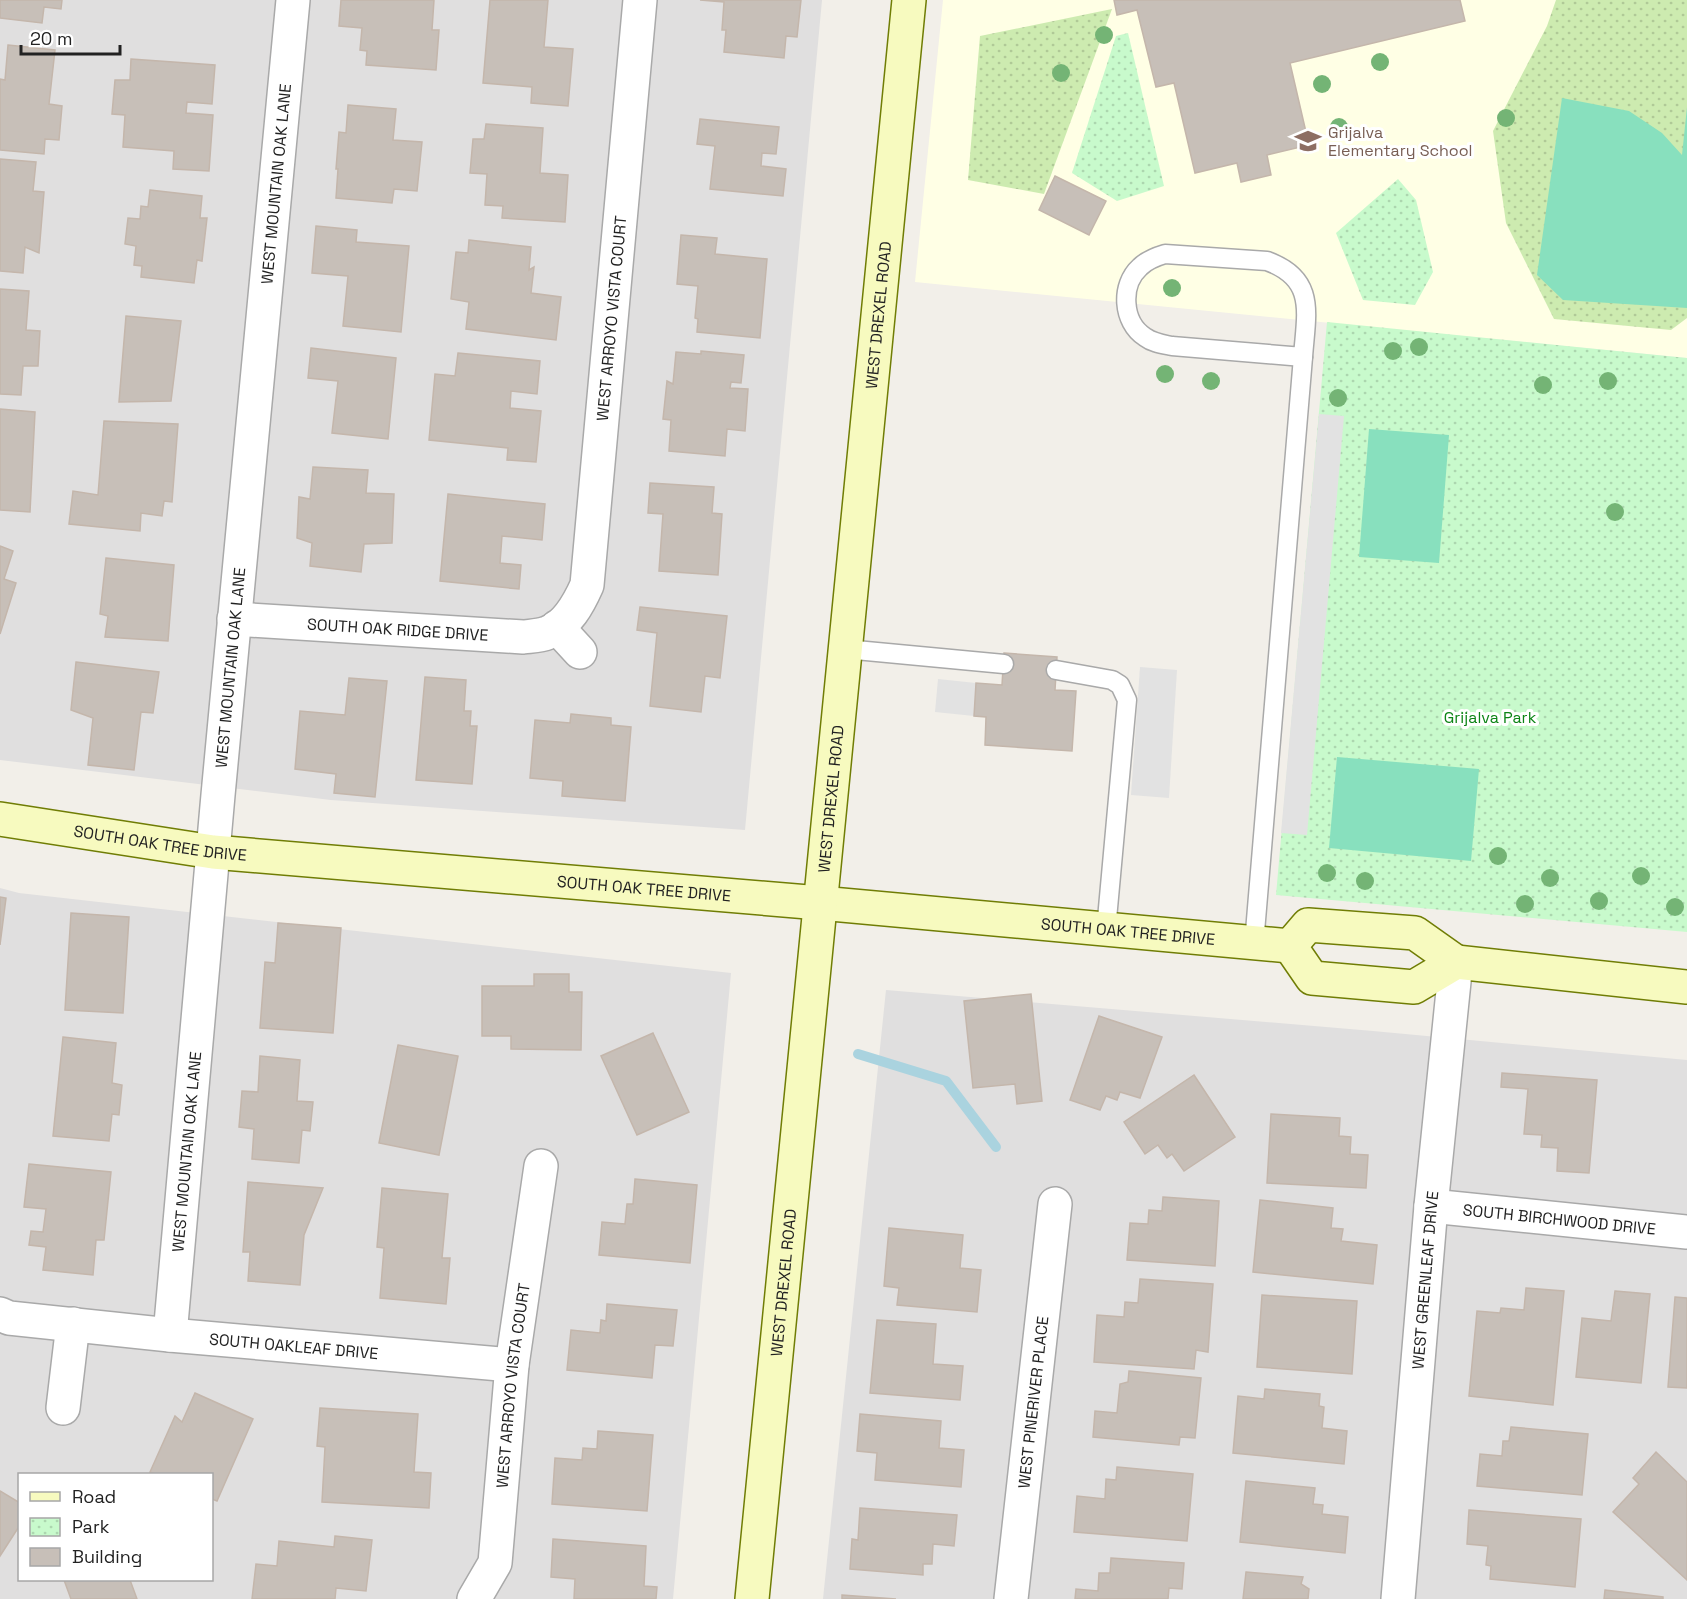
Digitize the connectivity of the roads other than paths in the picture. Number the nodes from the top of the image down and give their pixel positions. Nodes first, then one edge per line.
1 (293, 0) edge
2 (640, 0) edge
3 (909, 0) edge
4 (1303, 357) junction
5 (234, 619) junction
6 (557, 627) junction
7 (845, 649) junction
8 (580, 652) dead end
9 (1004, 664) dead end
10 (1056, 670) dead end
11 (0, 819) edge
12 (213, 852) junction
13 (820, 903) junction
14 (1106, 930) junction
15 (1254, 944) junction
16 (1290, 946) junction
17 (1456, 962) junction
18 (1687, 987) edge
19 (541, 1166) dead end
20 (1055, 1204) dead end
21 (1431, 1206) junction
22 (1687, 1232) edge
23 (0, 1314) edge
24 (73, 1324) junction
25 (171, 1335) junction
26 (512, 1365) junction
27 (63, 1408) dead end
28 (474, 1599) edge
29 (752, 1599) edge
30 (1011, 1599) edge
31 (1398, 1599) edge

1 - 5 street, WEST MOUNTAIN OAK LANE
2 - 6 street, WEST ARROYO VISTA COURT
3 - 7 street, WEST DREXEL ROAD
4 - 4 lane
4 - 15 lane
5 - 6 street, SOUTH OAK RIDGE DRIVE
5 - 12 street, WEST MOUNTAIN OAK LANE
6 - 8 street
7 - 9 lane
7 - 13 street, WEST DREXEL ROAD
10 - 14 lane
11 - 12 street, SOUTH OAK TREE DRIVE
12 - 13 street, SOUTH OAK TREE DRIVE
12 - 25 street, WEST MOUNTAIN OAK LANE
13 - 14 street, SOUTH OAK TREE DRIVE
13 - 29 street, WEST DREXEL ROAD
14 - 15 street, SOUTH OAK TREE DRIVE
15 - 16 street, SOUTH OAK TREE DRIVE
16 - 17 street
16 - 17 street
17 - 18 street
17 - 21 street, WEST GREENLEAF DRIVE
19 - 26 street, WEST ARROYO VISTA COURT
20 - 30 street, WEST PINERIVER PLACE
21 - 22 street, SOUTH BIRCHWOOD DRIVE
21 - 31 street, WEST GREENLEAF DRIVE
23 - 24 street, SOUTH OAKLEAF DRIVE
24 - 25 street, SOUTH OAKLEAF DRIVE
24 - 27 street
25 - 26 street, SOUTH OAKLEAF DRIVE
26 - 28 street, WEST ARROYO VISTA COURT

